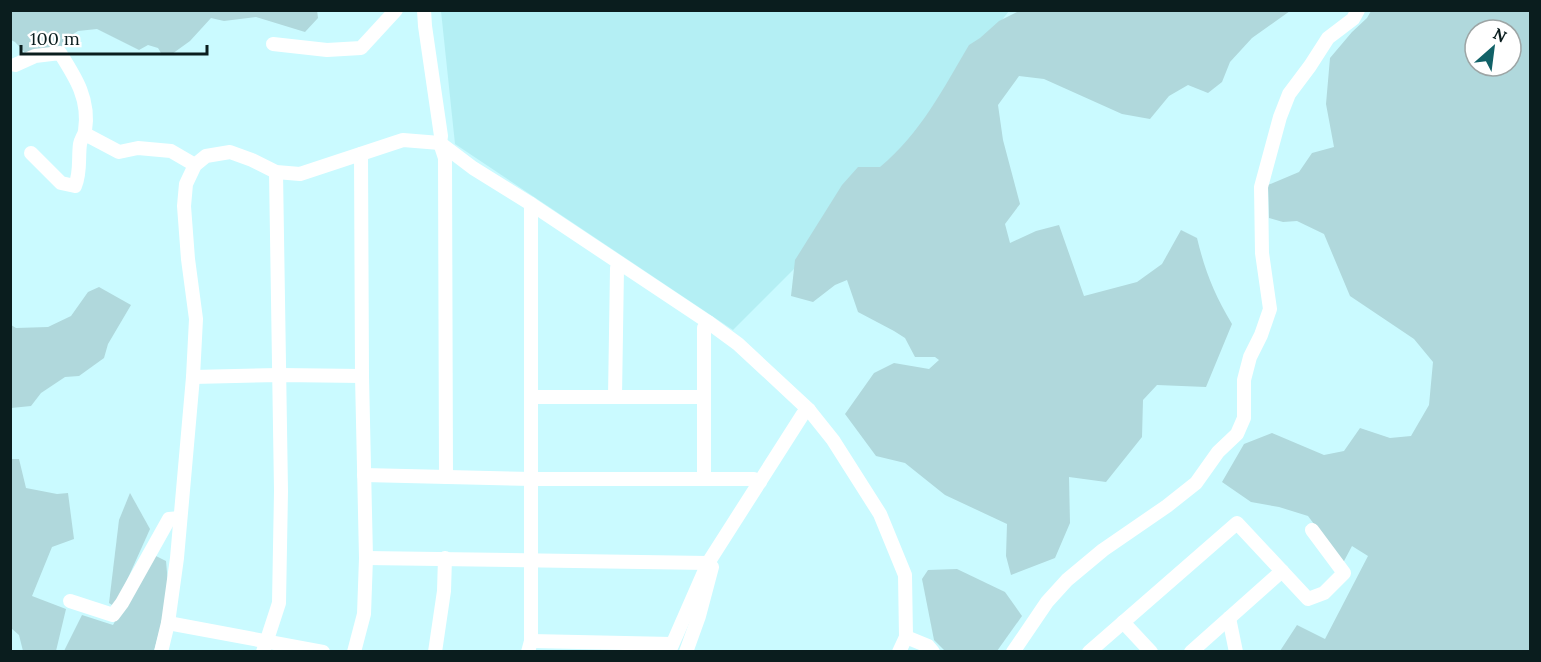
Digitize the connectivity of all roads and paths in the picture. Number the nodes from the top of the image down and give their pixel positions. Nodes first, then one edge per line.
1 (396, 10) edge
2 (424, 10) edge
3 (1358, 10) edge
4 (273, 44) dead end
5 (15, 65) dead end
6 (85, 134) junction
7 (440, 143) junction
8 (31, 153) dead end
9 (361, 154) junction
10 (195, 165) junction
11 (276, 172) junction
12 (531, 204) junction
13 (619, 263) junction
14 (708, 322) junction
15 (280, 375) junction
16 (362, 376) junction
17 (193, 377) junction
18 (531, 397) junction
19 (615, 397) junction
20 (704, 397) junction
21 (808, 410) junction
22 (364, 475) junction
23 (446, 477) junction
24 (532, 479) junction
25 (704, 479) junction
26 (760, 482) junction
27 (180, 518) junction
28 (1312, 530) dead end
29 (366, 558) junction
30 (445, 558) junction
31 (532, 560) junction
32 (708, 563) junction
33 (1282, 571) junction
34 (70, 601) dead end
35 (1229, 618) junction
36 (1123, 622) junction
37 (168, 623) junction
38 (906, 637) junction
39 (265, 646) edge
40 (529, 646) edge
41 (670, 648) edge
42 (160, 651) edge
43 (323, 651) edge
44 (354, 651) edge
45 (435, 651) edge
46 (686, 651) edge
47 (899, 651) edge
48 (933, 651) edge
49 (1013, 651) edge
50 (1089, 651) edge
51 (1151, 651) edge
52 (1191, 651) edge
53 (1236, 651) edge

1 - 4 street
2 - 7 street
3 - 49 street
5 - 6 street
6 - 8 street
6 - 10 street
7 - 9 street
7 - 12 street
7 - 23 street
9 - 11 street
9 - 16 street
10 - 11 street
10 - 17 street
11 - 15 street
12 - 13 street
12 - 18 street
13 - 14 street
13 - 19 street
14 - 20 street
14 - 21 street
15 - 16 street
15 - 17 street
15 - 39 street
16 - 22 street
17 - 27 street
18 - 19 street
18 - 24 street
19 - 20 street
20 - 25 street
21 - 26 street
21 - 38 street
22 - 23 street
22 - 29 street
23 - 24 street
24 - 25 street
24 - 31 street
25 - 26 street
26 - 32 street
27 - 34 street
27 - 37 street
28 - 33 street
29 - 30 street
29 - 44 street
30 - 31 street
30 - 45 street
31 - 32 street
31 - 40 street
32 - 41 street
32 - 46 street
33 - 35 street
33 - 36 street
35 - 52 street
35 - 53 street
36 - 50 street
36 - 51 street
37 - 39 street
37 - 42 street
38 - 47 street
38 - 48 street
39 - 43 street
40 - 41 street

